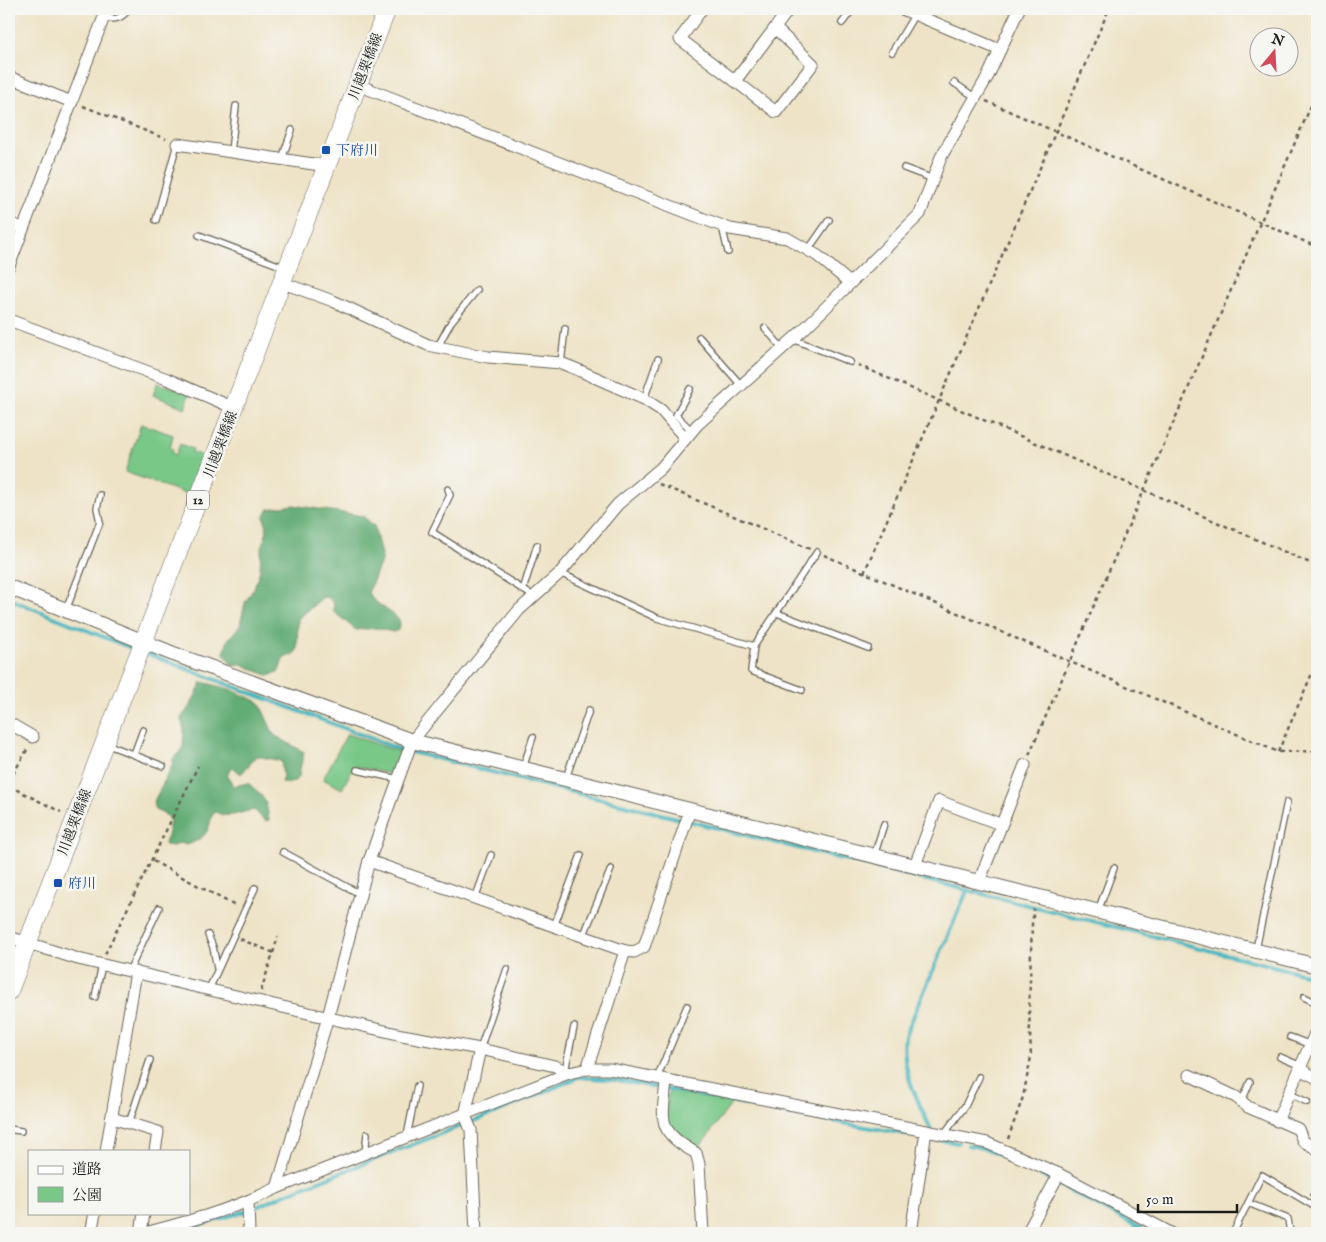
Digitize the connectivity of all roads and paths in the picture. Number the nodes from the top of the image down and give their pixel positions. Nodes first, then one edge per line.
1 (129, 9) edge
2 (387, 9) edge
3 (702, 9) edge
4 (789, 9) edge
5 (853, 9) edge
6 (902, 9) edge
7 (1019, 9) edge
8 (1110, 9) edge
9 (105, 13) edge
10 (915, 14) junction
11 (842, 23) dead end
12 (775, 28) junction
13 (1000, 50) junction
14 (892, 52) dead end
15 (9, 77) edge
16 (736, 81) junction
17 (954, 83) dead end
18 (358, 85) junction
19 (1317, 92) edge
20 (975, 97) junction
21 (72, 102) junction
22 (236, 106) dead end
23 (292, 130) dead end
24 (1056, 132) junction
25 (177, 144) junction
26 (232, 152) junction
27 (282, 160) junction
28 (327, 166) junction
29 (904, 168) dead end
30 (934, 179) junction
31 (156, 220) dead end
32 (829, 220) dead end
33 (1261, 222) junction
34 (9, 223) edge
35 (722, 226) junction
36 (22, 228) junction
37 (199, 235) dead end
38 (1317, 247) edge
39 (808, 250) junction
40 (728, 252) dead end
41 (9, 266) edge
42 (285, 276) junction
43 (850, 282) junction
44 (477, 290) dead end
45 (9, 320) edge
46 (765, 328) dead end
47 (566, 329) dead end
48 (699, 337) dead end
49 (793, 339) junction
50 (438, 348) junction
51 (782, 348) junction
52 (658, 359) dead end
53 (850, 362) joint
54 (561, 363) junction
55 (740, 384) junction
56 (690, 389) dead end
57 (644, 399) junction
58 (938, 401) junction
59 (234, 408) junction
60 (688, 434) junction
61 (648, 479) junction
62 (448, 489) dead end
63 (1142, 490) junction
64 (100, 495) dead end
65 (537, 545) dead end
66 (817, 552) junction
67 (1317, 566) edge
68 (560, 573) junction
69 (864, 573) junction
70 (9, 587) edge
71 (528, 593) junction
72 (66, 610) junction
73 (777, 613) junction
74 (142, 642) junction
75 (754, 646) junction
76 (868, 648) dead end
77 (1317, 662) edge
78 (1069, 663) junction
79 (802, 690) dead end
80 (589, 710) dead end
81 (9, 723) edge
82 (143, 730) dead end
83 (33, 737) joint
84 (534, 737) dead end
85 (412, 741) junction
86 (104, 743) junction
87 (1317, 751) edge
88 (1278, 752) junction
89 (134, 754) junction
90 (1025, 765) joint
91 (163, 766) dead end
92 (198, 766) dead end
93 (357, 770) dead end
94 (522, 770) junction
95 (398, 779) junction
96 (566, 780) junction
97 (9, 781) edge
98 (9, 786) edge
99 (1287, 802) dead end
100 (690, 810) junction
101 (75, 819) junction
102 (884, 824) dead end
103 (1000, 824) junction
104 (283, 852) dead end
105 (492, 855) dead end
106 (581, 855) dead end
107 (874, 856) junction
108 (153, 861) junction
109 (369, 861) junction
110 (915, 865) junction
111 (1114, 868) dead end
112 (611, 869) dead end
113 (979, 882) junction
114 (255, 888) dead end
115 (360, 894) junction
116 (1038, 897) junction
117 (475, 899) junction
118 (159, 908) dead end
119 (245, 912) junction
120 (1097, 912) junction
121 (554, 926) junction
122 (208, 935) dead end
123 (9, 937) edge
124 (234, 937) junction
125 (278, 937) dead end
126 (583, 937) junction
127 (27, 943) junction
128 (1255, 951) junction
129 (625, 952) junction
130 (274, 953) junction
131 (102, 964) junction
132 (1317, 966) edge
133 (217, 968) junction
134 (507, 969) dead end
135 (133, 972) junction
136 (208, 989) junction
137 (9, 991) edge
138 (95, 997) dead end
139 (1304, 997) dead end
140 (258, 1000) junction
141 (1317, 1003) edge
142 (687, 1006) dead end
143 (328, 1017) junction
144 (574, 1027) dead end
145 (1317, 1029) edge
146 (1290, 1037) dead end
147 (1311, 1045) junction
148 (480, 1049) junction
149 (1280, 1057) dead end
150 (150, 1060) dead end
151 (1301, 1068) junction
152 (587, 1069) junction
153 (567, 1072) junction
154 (1189, 1075) dead end
155 (979, 1077) dead end
156 (1317, 1078) edge
157 (661, 1080) junction
158 (1250, 1082) dead end
159 (417, 1086) dead end
160 (1290, 1094) junction
161 (1242, 1101) junction
162 (1307, 1102) dead end
163 (465, 1115) junction
164 (112, 1118) junction
165 (1277, 1121) junction
166 (129, 1123) junction
167 (9, 1129) edge
168 (21, 1131) dead end
169 (926, 1131) junction
170 (367, 1134) dead end
171 (944, 1134) junction
172 (406, 1138) junction
173 (1317, 1148) edge
174 (106, 1150) edge
175 (155, 1150) edge
176 (1004, 1150) junction
177 (365, 1154) junction
178 (1059, 1174) junction
179 (1317, 1181) edge
180 (277, 1188) junction
181 (248, 1202) junction
182 (1308, 1202) junction
183 (1248, 1203) junction
184 (1317, 1208) edge
185 (95, 1214) edge
186 (144, 1214) edge
187 (1159, 1230) edge
188 (91, 1233) edge
189 (143, 1233) edge
190 (250, 1233) edge
191 (476, 1233) edge
192 (703, 1233) edge
193 (911, 1233) edge
194 (1027, 1233) edge
195 (1171, 1233) edge
196 (1233, 1233) edge
197 (1290, 1233) edge

1 - 9 lane
2 - 18 main road, 川越栗橋線 / 12
3 - 16 street
4 - 12 street
5 - 11 lane
6 - 10 street
7 - 13 street
8 - 24 path
9 - 21 street
10 - 13 street
10 - 14 lane
12 - 16 street
12 - 16 street
13 - 20 street
15 - 21 street
17 - 20 lane
18 - 28 main road, 川越栗橋線 / 12
18 - 35 street
19 - 33 path
20 - 24 path
20 - 30 street
21 - 25 path
21 - 36 street
22 - 26 lane
23 - 27 lane
24 - 33 path
24 - 58 path
25 - 26 street
25 - 31 lane
26 - 27 street
27 - 28 street
28 - 42 main road, 川越栗橋線 / 12
29 - 30 lane
30 - 43 street
32 - 39 lane
33 - 38 path
33 - 63 path
34 - 36 street
35 - 39 street
35 - 40 lane
36 - 41 street
37 - 42 lane
39 - 43 street
42 - 50 street
42 - 59 main road, 川越栗橋線 / 12
43 - 49 street
44 - 50 lane
45 - 59 street
46 - 51 lane
47 - 54 lane
48 - 55 lane
49 - 51 street
49 - 53 lane
50 - 54 street
51 - 55 street
52 - 57 lane
53 - 58 path
54 - 57 street
55 - 60 street
56 - 60 lane
57 - 60 street
58 - 63 path
58 - 69 path
59 - 74 main road, 川越栗橋線 / 12
60 - 61 street
61 - 66 path
61 - 68 street
62 - 71 lane
63 - 67 path
63 - 78 path
64 - 72 lane
65 - 71 lane
66 - 69 path
66 - 73 lane
68 - 71 street
68 - 75 lane
69 - 78 path
70 - 72 street
71 - 85 street
72 - 74 street
73 - 75 lane
73 - 76 lane
74 - 85 street
74 - 86 main road, 川越栗橋線 / 12
75 - 79 lane
77 - 88 path
78 - 88 path
78 - 90 path
80 - 96 lane
81 - 83 street
82 - 89 lane
83 - 97 path
84 - 94 lane
85 - 94 street
85 - 95 street
86 - 89 lane
86 - 101 main road, 川越栗橋線 / 12
87 - 88 path
89 - 91 lane
90 - 103 street
92 - 108 path
93 - 95 lane
94 - 96 street
95 - 109 street
96 - 100 street
98 - 101 path
99 - 128 lane
100 - 107 street
100 - 129 street
101 - 127 main road, 川越栗橋線 / 12
102 - 107 lane
103 - 110 street
103 - 113 street
104 - 115 lane
105 - 117 lane
106 - 121 lane
107 - 110 street
108 - 119 path
108 - 131 path
109 - 115 street
109 - 117 street
110 - 113 street
111 - 120 lane
112 - 126 lane
113 - 116 street
114 - 119 lane
115 - 143 street
116 - 120 street
116 - 176 path
117 - 121 street
118 - 135 lane
119 - 124 lane
120 - 128 street
121 - 126 street
122 - 133 lane
123 - 127 street
124 - 130 path
124 - 133 lane
125 - 130 path
126 - 129 street
127 - 131 street
127 - 137 main road, 川越栗橋線 / 12
128 - 132 street
129 - 152 street
130 - 140 path
131 - 135 street
131 - 138 lane
133 - 136 lane
134 - 148 lane
135 - 136 street
135 - 164 street
136 - 140 street
139 - 141 lane
140 - 143 street
142 - 157 lane
143 - 148 street
143 - 180 street
144 - 153 lane
145 - 147 street
146 - 147 lane
147 - 151 street
148 - 153 street
148 - 163 street
149 - 151 lane
150 - 166 lane
151 - 156 street
151 - 160 street
152 - 153 street
152 - 157 street
153 - 163 street
154 - 161 street
155 - 171 lane
157 - 169 street
157 - 192 street
158 - 161 lane
159 - 172 lane
160 - 162 lane
160 - 165 street
161 - 165 street
163 - 172 street
163 - 191 street
164 - 166 street
164 - 174 street
165 - 173 street
166 - 175 street
167 - 168 lane
169 - 171 street
169 - 193 street
170 - 177 lane
171 - 176 street
172 - 177 street
176 - 178 street
177 - 180 street
178 - 187 street
178 - 194 street
179 - 182 path
180 - 181 street
181 - 189 street
181 - 190 street
182 - 183 lane
182 - 184 lane
183 - 196 lane
183 - 197 lane
185 - 188 street
186 - 189 street
187 - 195 street

